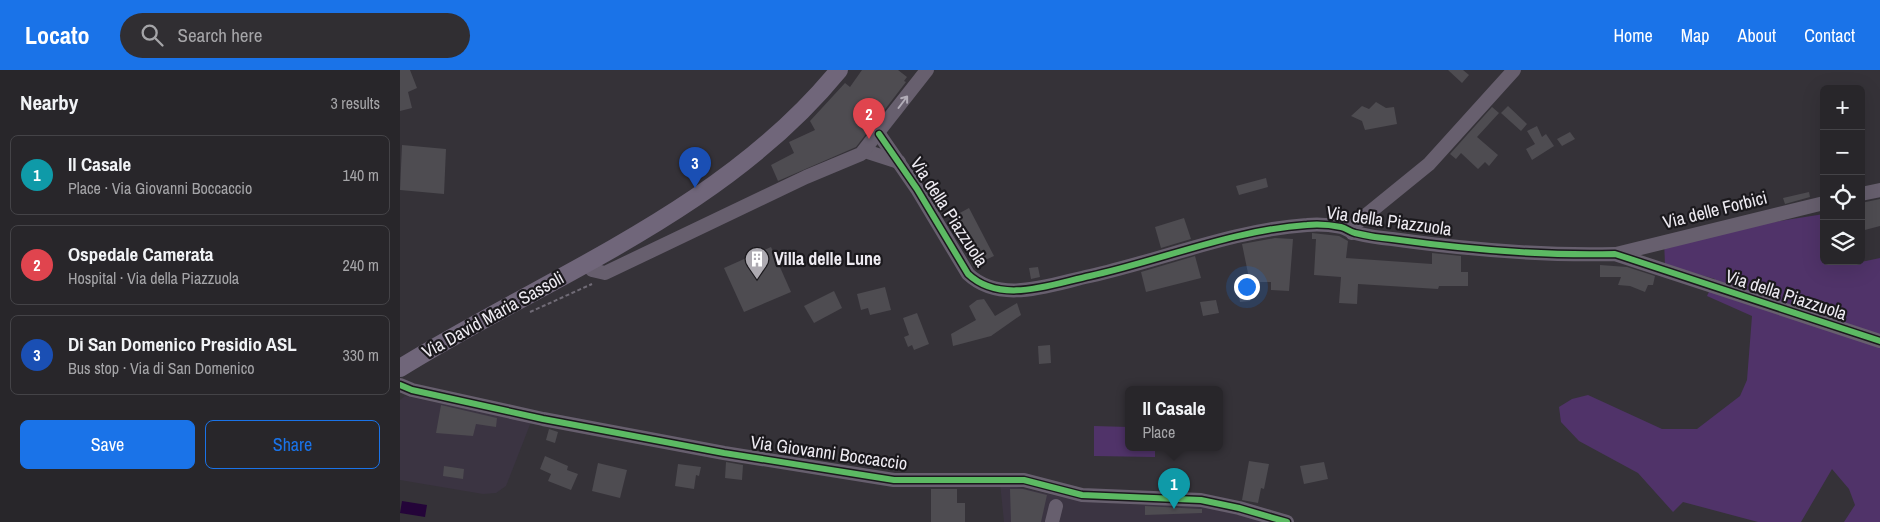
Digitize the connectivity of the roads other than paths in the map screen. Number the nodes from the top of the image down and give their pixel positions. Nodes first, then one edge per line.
1 (839, 70) edge
2 (927, 70) edge
3 (1514, 70) edge
4 (879, 134) junction
5 (865, 151) junction
6 (899, 162) junction
7 (1880, 190) edge
8 (1865, 193) edge
9 (1820, 204) edge
10 (1352, 233) junction
11 (1615, 254) junction
12 (587, 263) junction
13 (1880, 341) edge
14 (400, 368) edge
15 (400, 385) edge
16 (1056, 506) dead end
17 (1052, 522) edge
18 (1287, 522) edge

1 - 12 main road, Via David Maria Sassoli
4 -> 2 street
3 - 10 street
4 - 5 street
4 - 6 street, Via della Piazzuola
5 - 6 street, Via della Piazzuola
5 - 12 street
6 - 10 street, Via della Piazzuola
7 - 8 street
9 - 11 street, Via delle Forbici
10 - 11 street, Via della Piazzuola
11 - 13 street, Via della Piazzuola
12 - 14 main road, Via David Maria Sassoli
15 - 18 street, Via Giovanni Boccaccio
16 - 17 street

